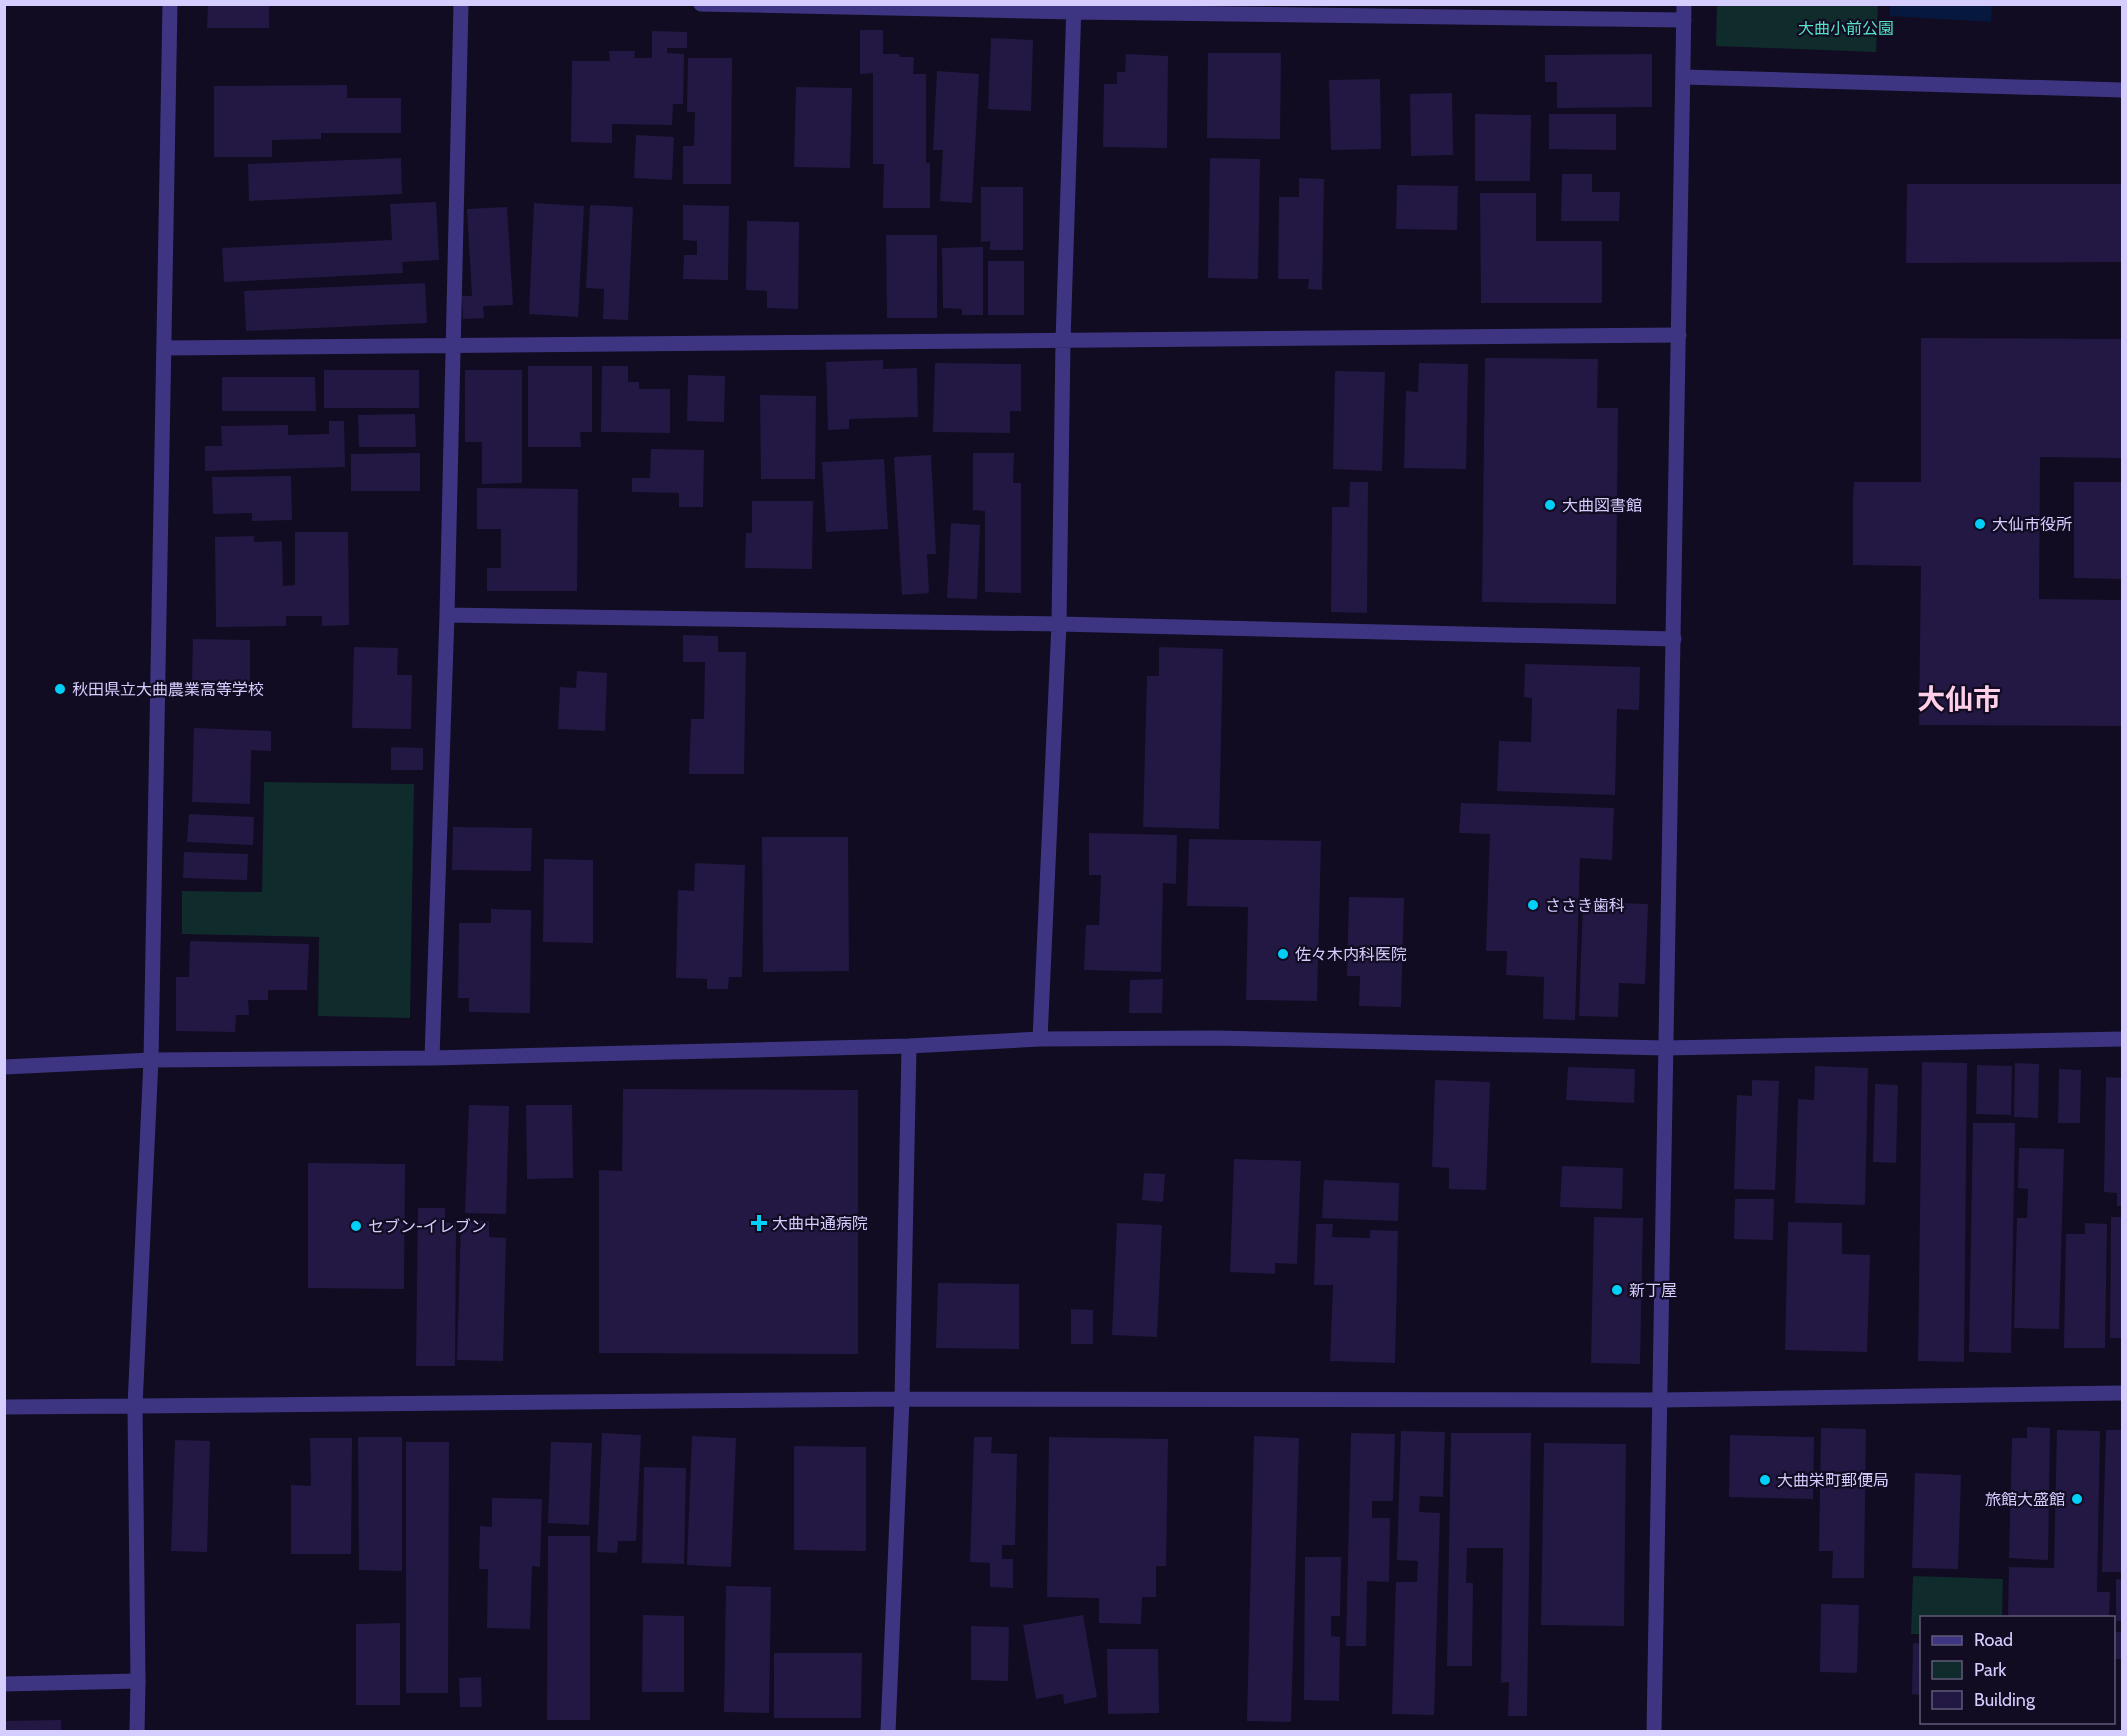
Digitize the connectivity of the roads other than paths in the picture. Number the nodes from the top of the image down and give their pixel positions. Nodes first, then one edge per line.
1 (171, 4) edge
2 (461, 4) edge
3 (702, 4) edge
4 (1074, 8) edge
5 (1684, 12) edge
6 (1684, 77) junction
7 (2122, 90) edge
8 (1679, 335) junction
9 (1063, 341) junction
10 (453, 346) junction
11 (165, 348) junction
12 (447, 615) junction
13 (1059, 624) junction
14 (1674, 639) junction
15 (1040, 1039) junction
16 (2122, 1039) edge
17 (909, 1046) junction
18 (1666, 1048) junction
19 (432, 1058) junction
20 (150, 1060) junction
21 (4, 1067) edge
22 (2122, 1393) edge
23 (902, 1399) junction
24 (1661, 1400) junction
25 (135, 1406) junction
26 (4, 1407) edge
27 (138, 1681) junction
28 (4, 1684) edge
29 (136, 1731) edge
30 (888, 1731) edge
31 (1654, 1731) edge

1 - 11 street
2 - 10 street
3 - 4 street
4 - 5 street
4 - 9 street
5 - 6 street
6 - 7 street
6 - 8 street
8 - 9 street
8 - 14 street
9 - 10 street
9 - 13 street
10 - 11 street
10 - 12 street
11 - 20 street
12 - 13 street
12 - 19 street
13 - 14 street
13 - 15 street
14 - 18 street
15 - 17 street
15 - 18 street
16 - 18 street
17 - 19 street
17 - 23 street
18 - 24 street
19 - 20 street
20 - 21 street
20 - 25 street
22 - 24 street
23 - 24 street
23 - 25 street
23 - 30 street
24 - 31 street
25 - 26 street
25 - 27 street
27 - 28 street
27 - 29 street

